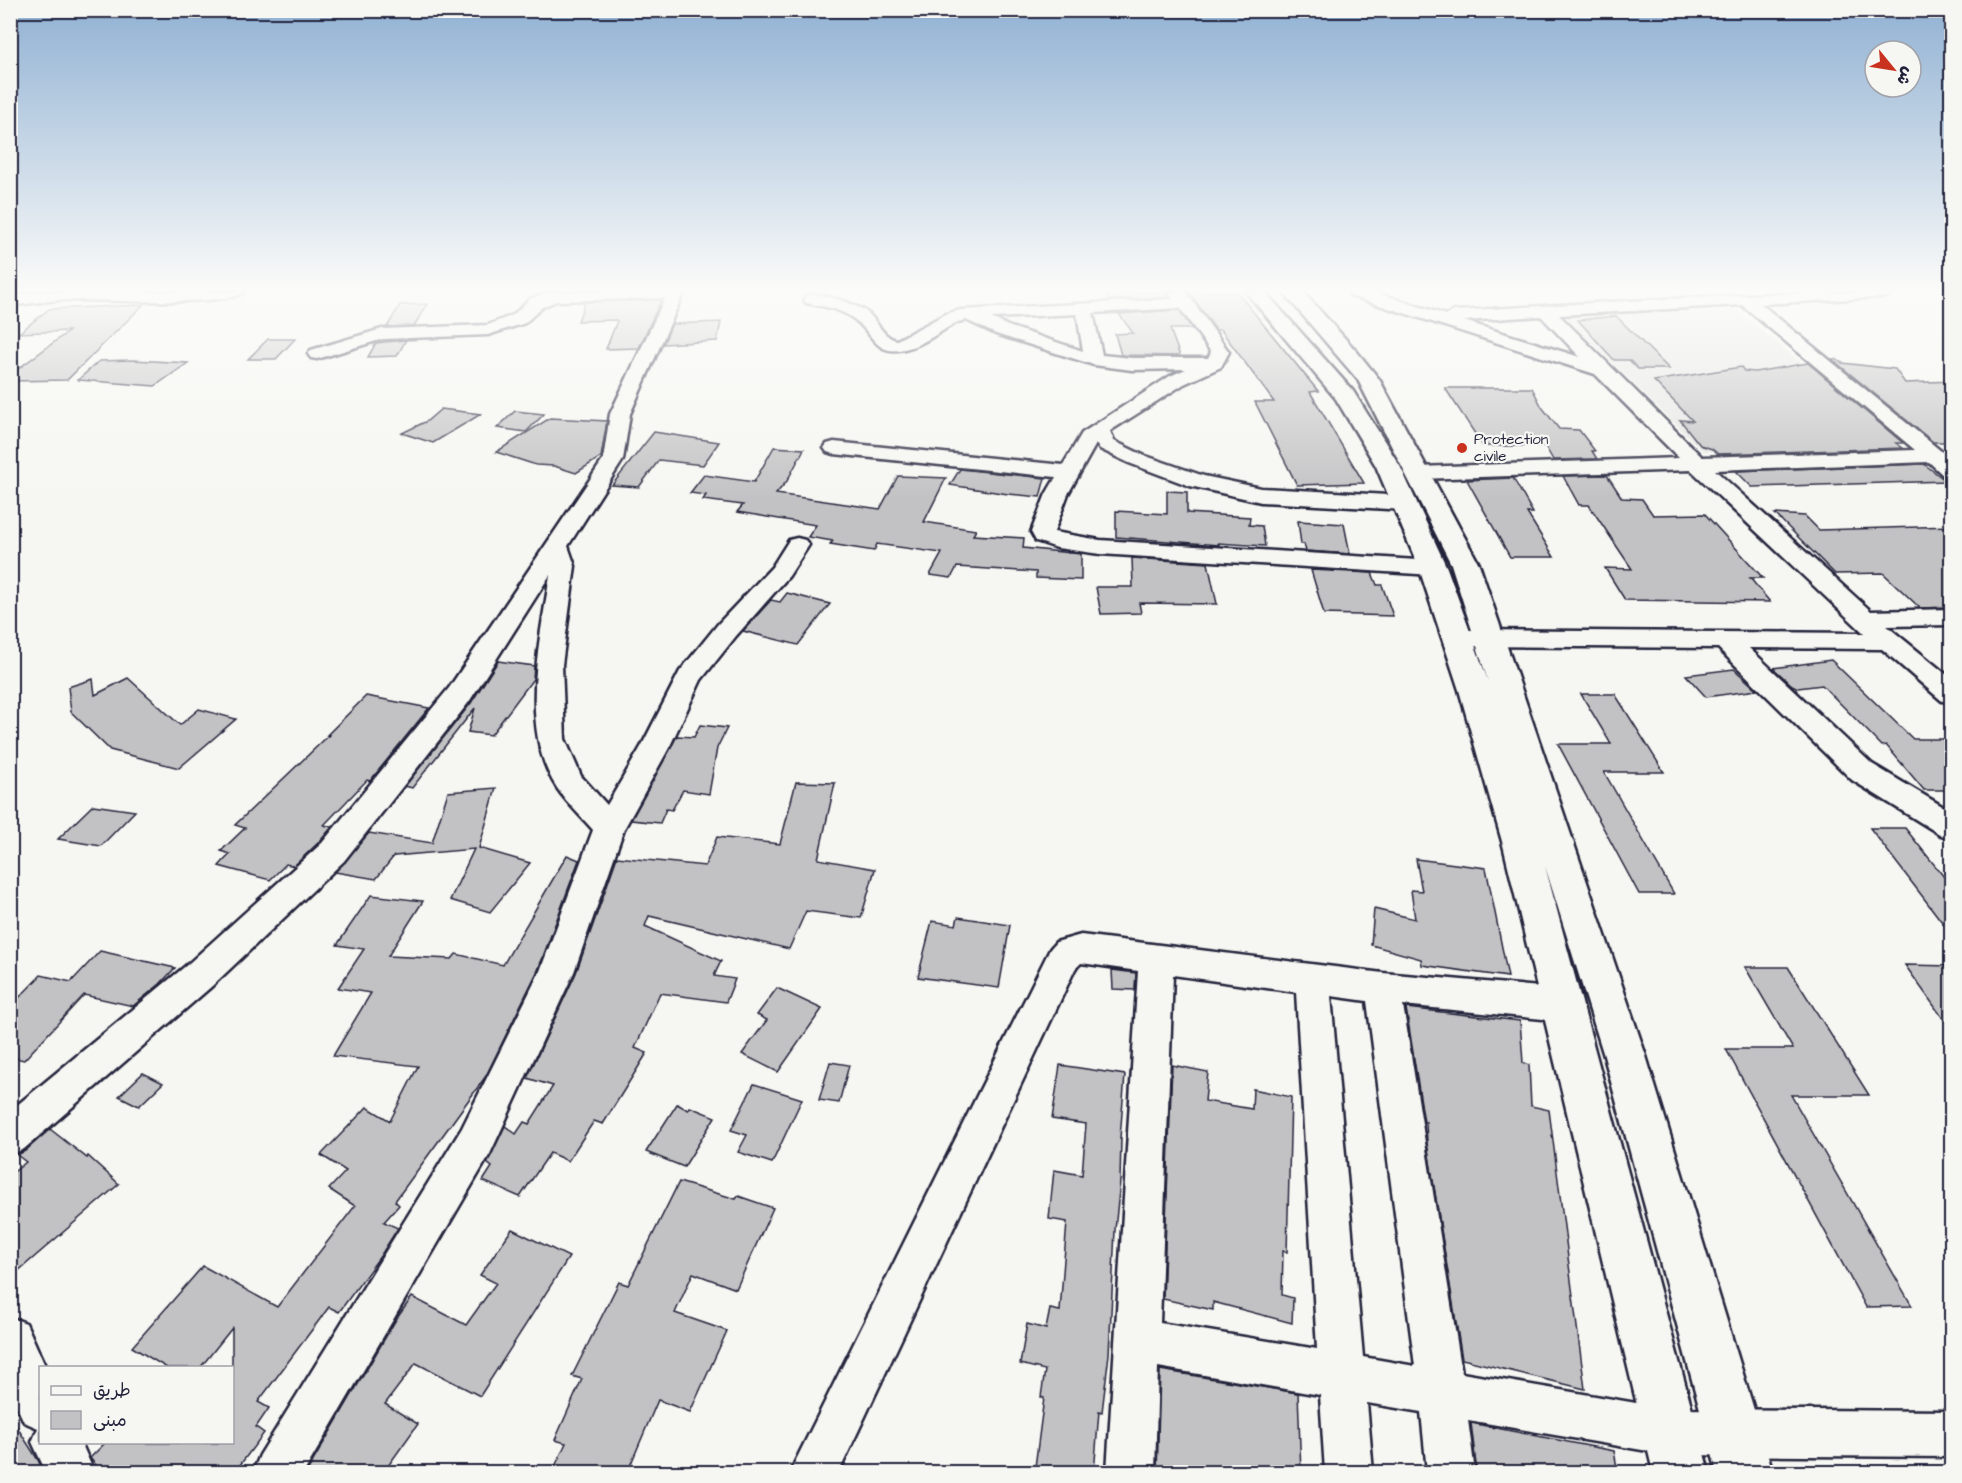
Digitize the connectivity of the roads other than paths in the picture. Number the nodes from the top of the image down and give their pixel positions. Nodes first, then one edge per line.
1 (644, 361) edge
2 (1105, 361) edge
3 (1315, 361) edge
4 (1354, 361) edge
5 (1574, 361) edge
6 (1593, 361) edge
7 (1820, 361) edge
8 (1214, 363) joint
9 (1602, 370) junction
10 (1100, 429) junction
11 (834, 448) dead end
12 (1934, 456) junction
13 (1697, 464) junction
14 (1952, 471) edge
15 (1070, 472) junction
16 (1412, 488) junction
17 (797, 545) dead end
18 (557, 546) junction
19 (1433, 568) junction
20 (1952, 617) edge
21 (1863, 619) junction
22 (1473, 638) junction
23 (1725, 640) junction
24 (1888, 641) junction
25 (1952, 694) edge
26 (1952, 827) edge
27 (609, 828) junction
28 (1156, 958) junction
29 (1312, 977) junction
30 (1383, 988) junction
31 (1563, 1005) junction
32 (10, 1136) edge
33 (10, 1338) edge
34 (1137, 1341) junction
35 (1343, 1377) junction
36 (1442, 1394) junction
37 (39, 1404) edge
38 (1952, 1434) edge
39 (57, 1444) edge
40 (1676, 1452) edge
41 (1739, 1453) edge
42 (70, 1473) edge
43 (277, 1473) edge
44 (814, 1473) edge
45 (1131, 1473) edge
46 (1349, 1473) edge
47 (1451, 1473) edge

1 - 18 street
2 - 8 street
3 - 16 main road
4 - 16 main road
5 - 9 street
6 - 9 street
7 - 12 street
8 - 10 street
9 - 13 street
10 - 15 street
10 - 16 street
11 - 15 street
12 - 13 street
12 - 14 street
13 - 16 street
13 - 21 street
15 - 19 street
16 - 19 main road
16 - 22 main road
17 - 27 street
18 - 27 street
18 - 32 street
19 - 22 main road
20 - 21 street
21 - 24 street
22 - 23 street
22 - 31 main road
22 - 41 main road
23 - 24 street
23 - 26 street
24 - 25 street
27 - 43 street
28 - 29 street
28 - 34 street
28 - 44 street
29 - 30 street
29 - 35 street
30 - 31 street
30 - 36 street
31 - 40 main road
33 - 37 street
34 - 35 street
34 - 45 street
35 - 36 street
35 - 46 street
36 - 40 street
36 - 47 street
38 - 41 street
39 - 42 street
40 - 41 street

